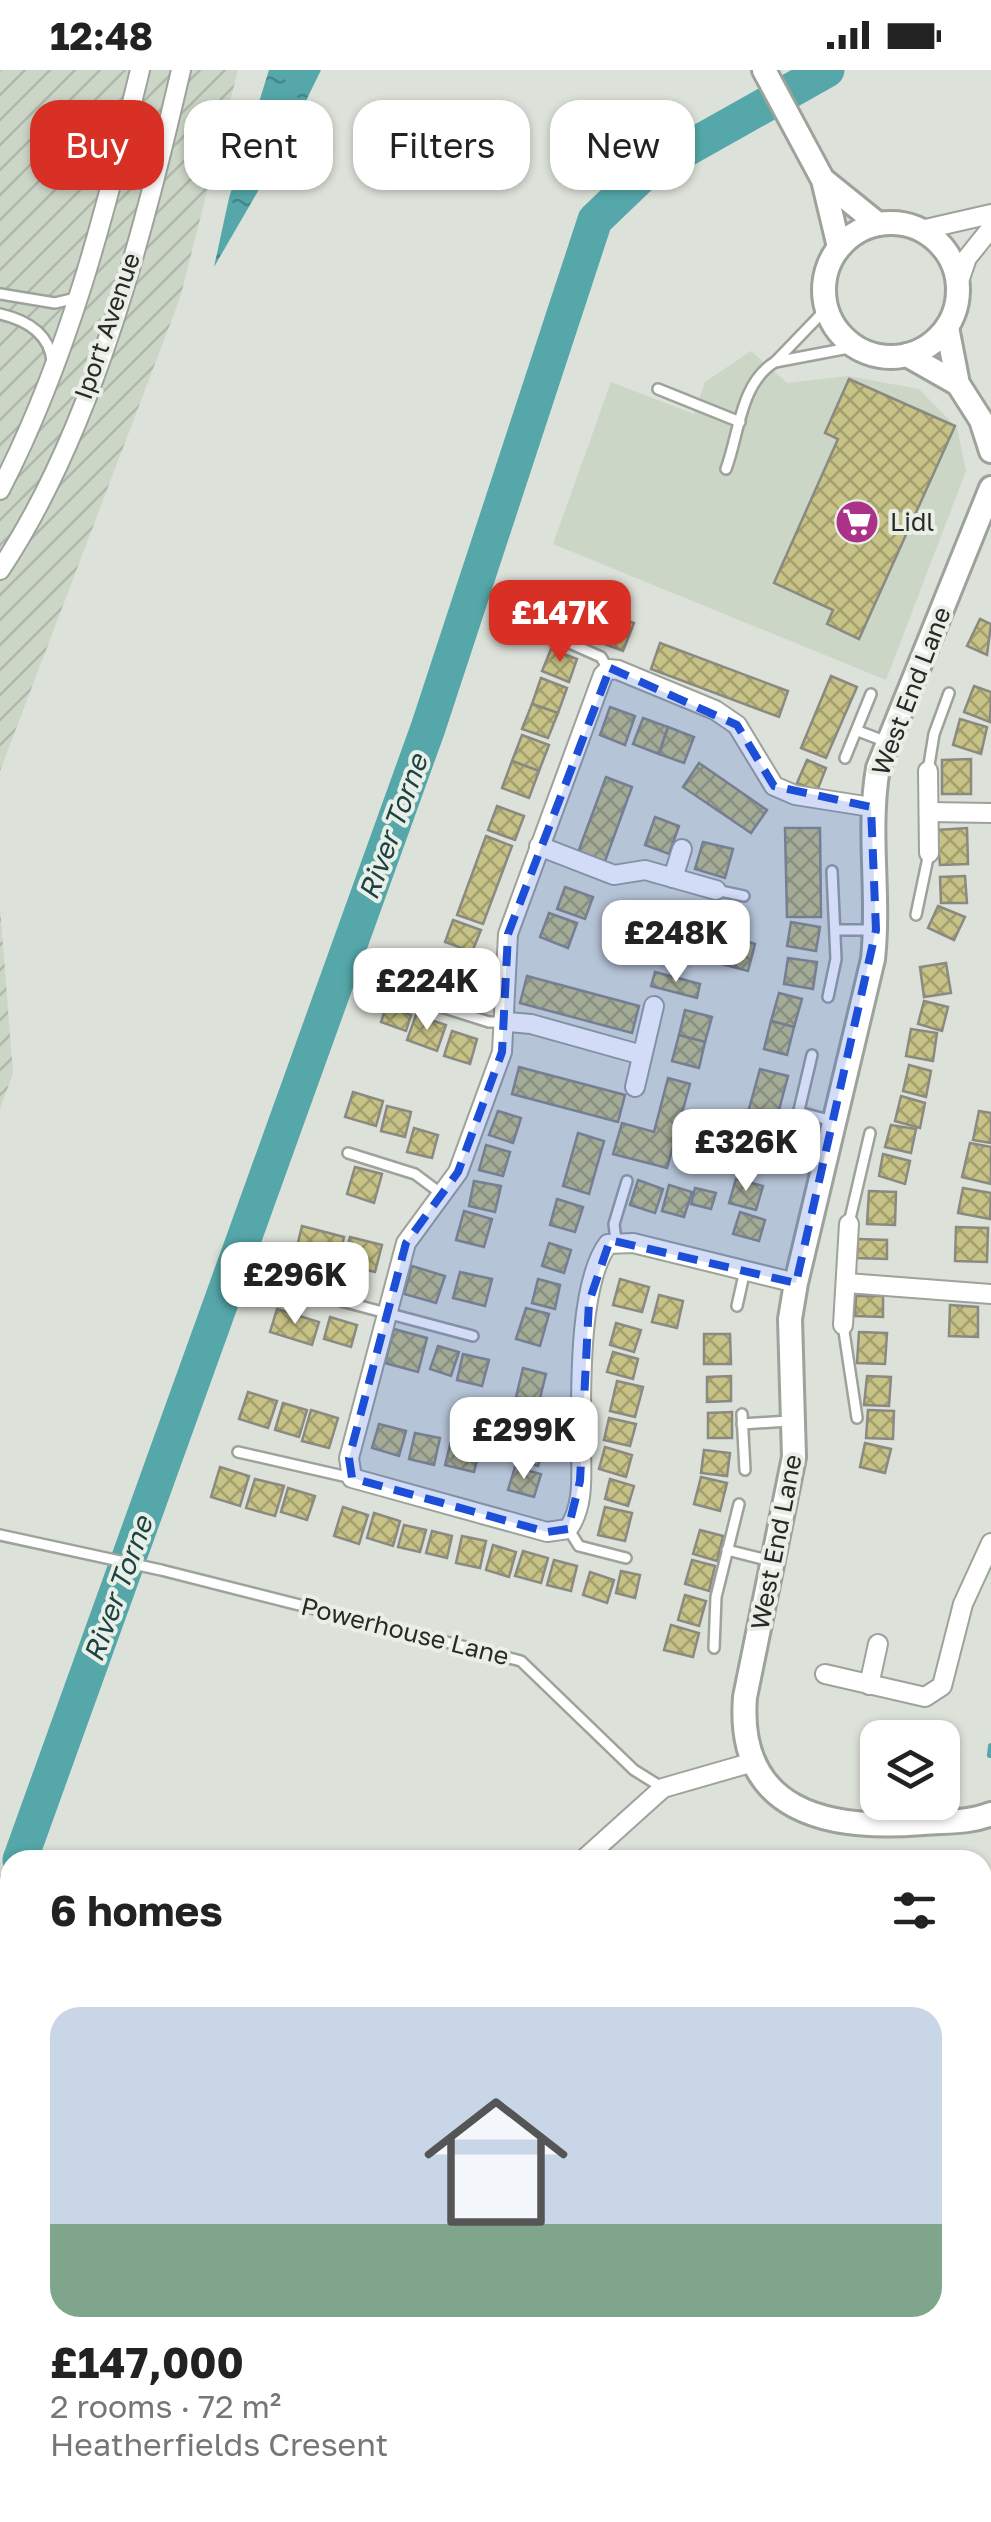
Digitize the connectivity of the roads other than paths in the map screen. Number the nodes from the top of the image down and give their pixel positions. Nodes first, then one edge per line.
1 (140, 70) edge
2 (181, 70) edge
3 (764, 70) edge
4 (823, 180) junction
5 (991, 214) edge
6 (878, 224) junction
7 (991, 228) edge
8 (921, 230) junction
9 (839, 246) junction
10 (958, 284) junction
11 (0, 294) edge
12 (78, 298) junction
13 (826, 308) junction
14 (0, 314) edge
15 (947, 327) junction
16 (854, 347) junction
17 (907, 355) junction
18 (774, 362) junction
19 (53, 374) junction
20 (958, 384) junction
21 (658, 388) dead end
22 (740, 422) junction
23 (991, 451) edge
24 (726, 469) dead end
25 (991, 488) edge
26 (0, 490) edge
27 (0, 570) edge
28 (556, 637) dead end
29 (608, 669) junction
30 (950, 692) dead end
31 (871, 694) dead end
32 (858, 731) junction
33 (887, 742) junction
34 (845, 758) dead end
35 (928, 771) joint
36 (871, 806) junction
37 (928, 812) junction
38 (991, 812) edge
39 (539, 846) junction
40 (682, 849) dead end
41 (929, 853) joint
42 (832, 872) dead end
43 (673, 878) junction
44 (716, 890) joint
45 (744, 896) dead end
46 (916, 915) dead end
47 (837, 930) junction
48 (876, 930) junction
49 (828, 997) dead end
50 (429, 1003) dead end
51 (654, 1006) dead end
52 (507, 1022) junction
53 (642, 1055) junction
54 (812, 1056) dead end
55 (634, 1087) dead end
56 (799, 1112) junction
57 (834, 1122) junction
58 (870, 1134) dead end
59 (348, 1152) dead end
60 (787, 1161) dead end
61 (627, 1181) dead end
62 (443, 1195) junction
63 (849, 1224) joint
64 (616, 1241) junction
65 (746, 1270) junction
66 (796, 1282) junction
67 (847, 1282) junction
68 (296, 1289) dead end
69 (991, 1294) edge
70 (737, 1306) dead end
71 (388, 1314) junction
72 (844, 1324) joint
73 (474, 1336) dead end
74 (857, 1418) dead end
75 (796, 1420) junction
76 (238, 1452) dead end
77 (745, 1470) dead end
78 (352, 1478) junction
79 (739, 1504) dead end
80 (568, 1528) junction
81 (0, 1535) edge
82 (991, 1543) edge
83 (728, 1550) junction
84 (626, 1558) dead end
85 (774, 1562) junction
86 (878, 1644) dead end
87 (714, 1648) dead end
88 (826, 1674) dead end
89 (869, 1685) junction
90 (750, 1763) junction
91 (663, 1788) junction
92 (991, 1814) edge
93 (593, 1850) edge

1 - 12 street, Iport Avenue
2 - 27 street, Iport Avenue
3 - 4 street
4 - 6 street
4 - 9 street
5 - 8 street
6 - 8 street
6 - 9 street
7 - 10 street
8 - 10 street
9 - 13 street
10 - 15 street
11 - 12 lane
12 - 19 street, Iport Avenue
13 - 16 street
13 - 18 lane
14 - 19 lane
15 - 17 street
15 - 20 street
16 - 17 street
16 - 18 lane
17 - 20 street
18 - 22 lane
19 - 26 street, Iport Avenue
20 - 23 street
21 - 22 lane
22 - 24 lane
25 - 33 street, West End Lane
28 - 29 lane
29 - 36 street
29 - 39 street
30 - 35 lane
31 - 32 lane
32 - 33 lane
32 - 34 lane
33 - 36 street, West End Lane
35 - 37 street
36 - 48 street, West End Lane
37 - 38 street
37 - 41 street
39 - 43 street
39 - 52 street
40 - 43 street
41 - 46 lane
42 - 47 lane
43 - 44 street
44 - 45 lane
47 - 48 lane
47 - 49 lane
48 - 57 street, West End Lane
50 - 52 lane
51 - 53 street
52 - 53 street
52 - 62 street
53 - 55 street
54 - 56 lane
56 - 57 lane
56 - 60 lane
57 - 66 street, West End Lane
58 - 63 lane
59 - 62 lane
61 - 64 lane
62 - 71 street
63 - 67 street
64 - 65 street
64 - 80 street
65 - 66 street
65 - 70 lane
66 - 75 street, West End Lane
67 - 69 street
67 - 72 street
68 - 71 lane
71 - 73 lane
71 - 78 street
72 - 74 lane
75 - 77 lane
75 - 85 street, West End Lane
76 - 78 lane
78 - 80 street
79 - 83 lane
80 - 84 lane
81 - 91 lane, Powerhouse Lane
82 - 89 street
83 - 85 lane
83 - 87 lane
85 - 90 street, West End Lane
86 - 89 street
88 - 89 street
90 - 91 street
90 - 92 street
91 - 93 street

